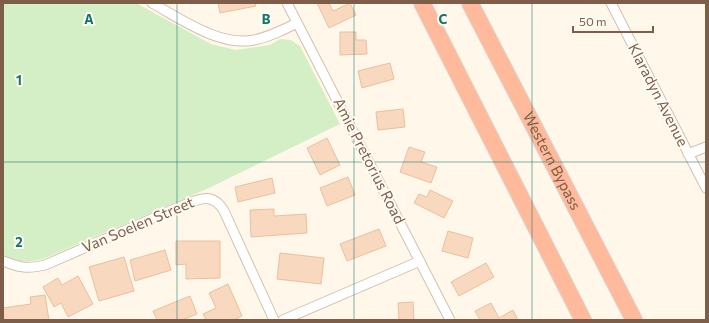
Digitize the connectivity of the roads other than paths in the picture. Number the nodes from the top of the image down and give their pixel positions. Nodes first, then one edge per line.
1 (152, 3) edge
2 (287, 3) edge
3 (422, 3) edge
4 (470, 3) edge
5 (610, 3) edge
6 (297, 23) junction
7 (706, 147) edge
8 (688, 154) junction
9 (706, 188) edge
10 (3, 261) edge
11 (420, 261) junction
12 (274, 320) edge
13 (283, 320) edge
14 (450, 320) edge
15 (583, 320) edge
16 (634, 320) edge

1 - 6 street
2 - 6 street, Amie Pretorius Road
3 - 15 highway
4 - 16 highway, Western Bypass
5 - 8 street, Klaradyn Avenue
6 - 11 street, Amie Pretorius Road
7 - 8 street
8 - 9 street, Klaradyn Avenue
10 - 12 street, Van Soelen Street
11 - 13 street
11 - 14 street, Amie Pretorius Road

